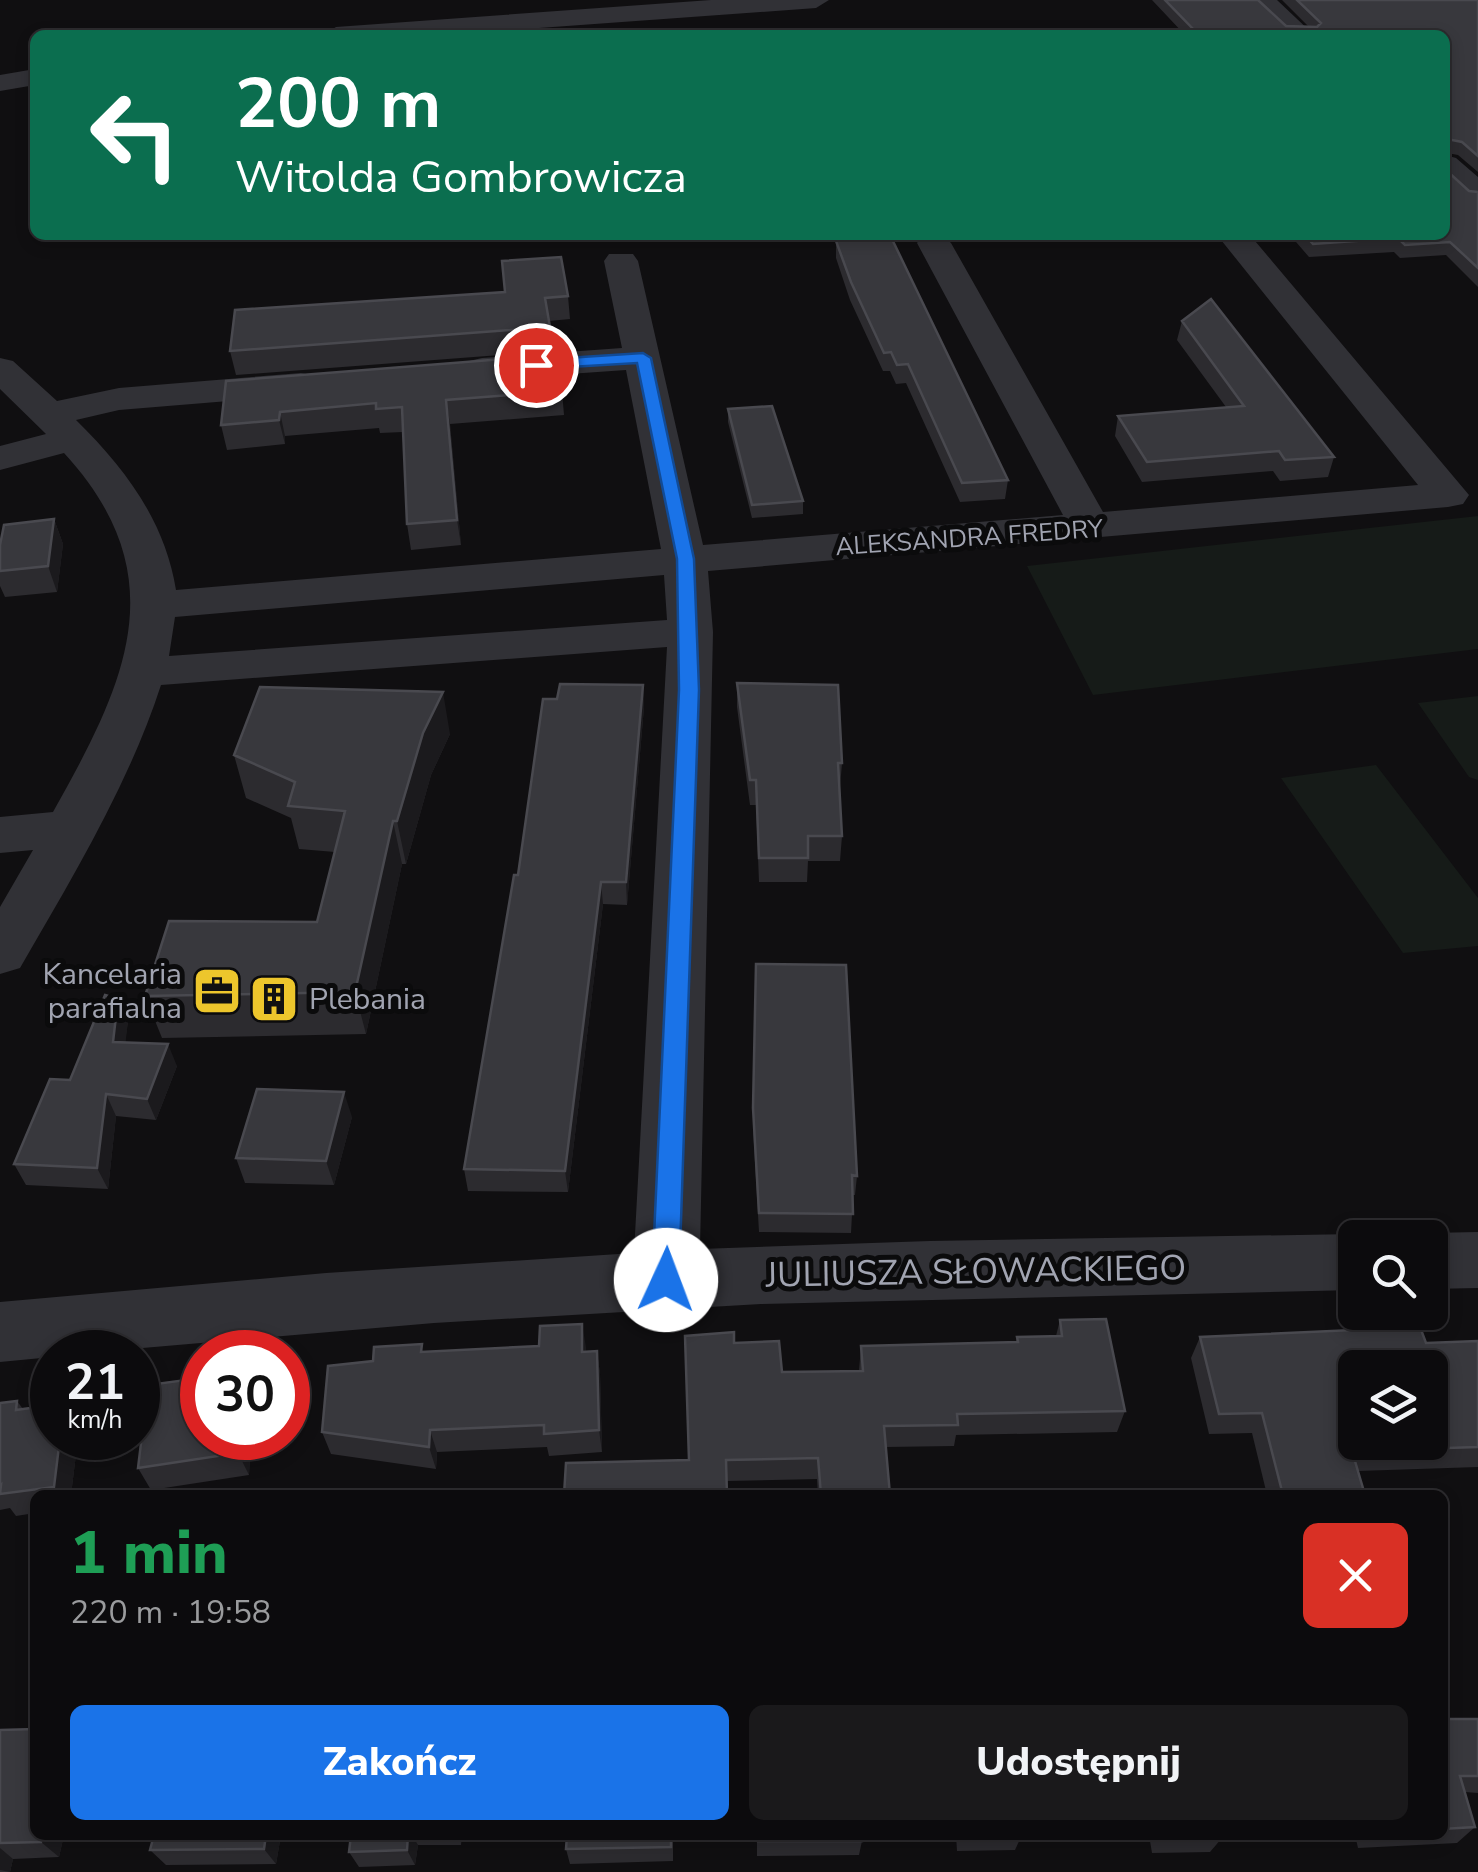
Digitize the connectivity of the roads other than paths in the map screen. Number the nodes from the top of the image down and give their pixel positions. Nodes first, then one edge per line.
1 (816, 0) edge
2 (1262, 0) edge
3 (550, 26) edge
4 (455, 30) edge
5 (1295, 30) edge
6 (30, 78) edge
7 (0, 83) edge
8 (1450, 169) edge
9 (1478, 194) edge
10 (1237, 240) edge
11 (934, 243) dead end
12 (622, 260) dead end
13 (643, 358) junction
14 (0, 369) edge
15 (455, 372) edge
16 (336, 381) edge
17 (59, 427) junction
18 (0, 458) edge
19 (1091, 528) junction
20 (686, 559) junction
21 (154, 605) junction
22 (690, 632) junction
23 (144, 672) junction
24 (70, 828) junction
25 (0, 835) edge
26 (0, 953) edge
27 (1478, 1260) edge
28 (1448, 1261) edge
29 (1338, 1262) edge
30 (666, 1280) junction
31 (0, 1332) edge

1 - 3 street
2 - 5 street
3 - 4 street
6 - 7 street
8 - 9 street
10 - 19 street, ALEKSANDRA FREDRY
11 - 19 street
12 - 13 street
13 - 15 street
13 - 20 street
14 - 17 street
16 - 17 street
17 - 18 street
17 - 21 street
19 - 20 street, ALEKSANDRA FREDRY
20 - 21 street, ALEKSANDRA FREDRY
20 - 22 street
21 - 23 street
22 - 23 street
22 - 30 street
23 - 24 street
24 - 25 street
24 - 26 street
27 - 28 street
29 - 30 street, JULIUSZA SŁOWACKIEGO
30 - 31 street, JULIUSZA SŁOWACKIEGO

